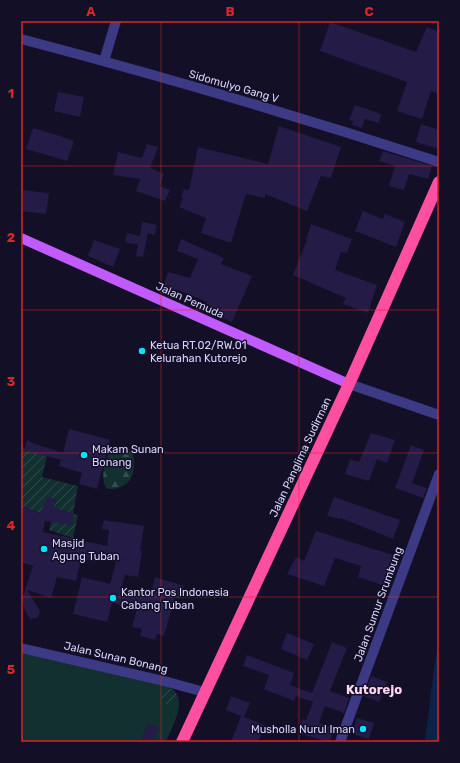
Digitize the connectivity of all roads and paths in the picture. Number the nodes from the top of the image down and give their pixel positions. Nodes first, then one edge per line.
1 (116, 21) edge
2 (21, 39) edge
3 (104, 61) junction
4 (439, 162) edge
5 (439, 182) edge
6 (21, 238) edge
7 (349, 384) junction
8 (439, 415) edge
9 (439, 474) edge
10 (21, 648) edge
11 (204, 692) junction
12 (182, 742) edge
13 (340, 742) edge

1 - 3 street
2 - 3 street, Sidomulyo Gang V
3 - 4 street, Sidomulyo Gang V
5 - 7 highway, Jalan Panglima Sudirman
6 - 7 main road, Jalan Pemuda
7 - 8 street
7 - 11 highway, Jalan Panglima Sudirman
9 - 13 street, Jalan Sumur Srumbung
10 - 11 street, Jalan Sunan Bonang
11 - 12 highway, Jalan Panglima Sudirman

